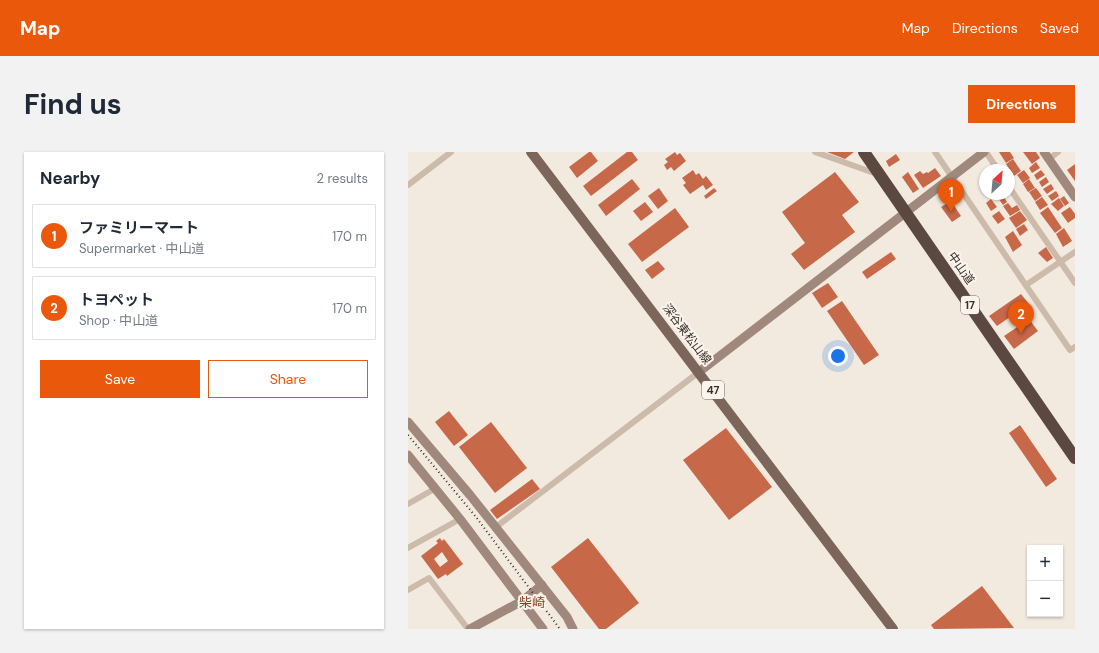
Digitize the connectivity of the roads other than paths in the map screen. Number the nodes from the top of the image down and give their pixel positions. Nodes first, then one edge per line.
1 (451, 152) edge
2 (531, 152) edge
3 (815, 152) edge
4 (864, 152) edge
5 (934, 152) edge
6 (985, 152) edge
7 (1058, 152) edge
8 (1046, 156) edge
9 (994, 164) edge
10 (879, 174) junction
11 (952, 177) junction
12 (408, 185) edge
13 (1015, 196) edge
14 (1075, 197) edge
15 (905, 212) junction
16 (1075, 252) edge
17 (1060, 262) junction
18 (1075, 283) edge
19 (1026, 285) junction
20 (1075, 347) edge
21 (699, 372) junction
22 (408, 422) edge
23 (408, 455) edge
24 (1075, 458) edge
25 (436, 488) junction
26 (408, 504) edge
27 (460, 519) junction
28 (496, 527) junction
29 (408, 548) edge
30 (542, 585) junction
31 (408, 590) edge
32 (522, 601) junction
33 (469, 629) edge
34 (543, 629) edge
35 (573, 629) edge
36 (893, 629) edge

1 - 12 street
2 - 21 main road, 深谷東松山線 / 47
3 - 10 street
4 - 10 highway, 中山道 / 17
5 - 11 street
6 - 9 street
6 - 11 street
7 - 8 street
8 - 14 street
10 - 15 highway, 中山道 / 17
11 - 15 street
11 - 19 street
13 - 17 street
15 - 21 street
15 - 24 highway, 中山道 / 17
16 - 17 street
17 - 18 street
17 - 19 street
19 - 20 street
21 - 28 street
21 - 36 main road, 深谷東松山線 / 47
22 - 28 street
23 - 25 street
25 - 26 street
25 - 27 street
27 - 29 street
27 - 32 street
28 - 30 street
30 - 32 street
30 - 35 street
31 - 33 street
32 - 33 street
32 - 34 street

